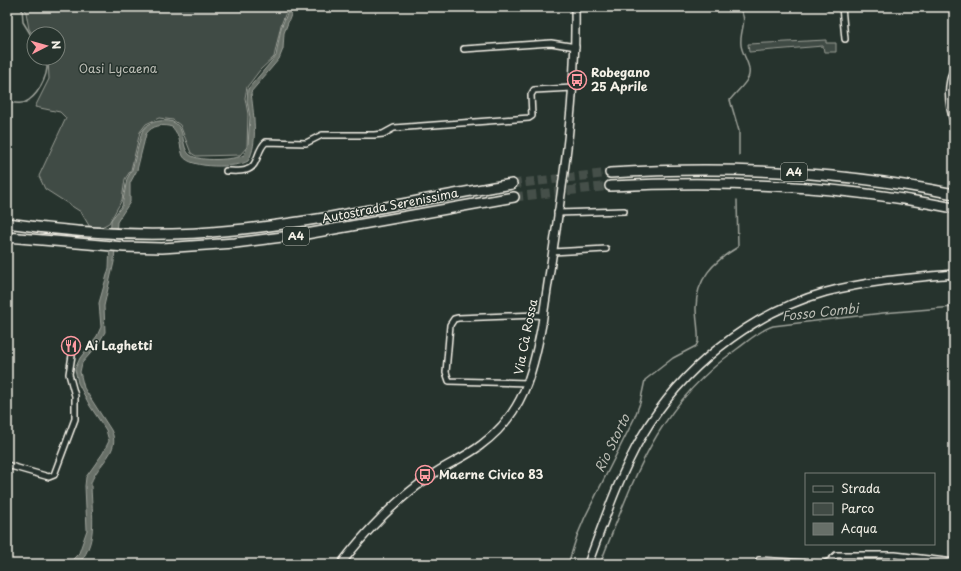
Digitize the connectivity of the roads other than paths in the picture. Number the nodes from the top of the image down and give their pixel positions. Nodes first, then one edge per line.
1 (575, 7) edge
2 (829, 7) edge
3 (832, 7) edge
4 (842, 7) edge
5 (844, 39) dead end
6 (576, 47) junction
7 (464, 49) dead end
8 (954, 68) edge
9 (573, 88) junction
10 (954, 124) edge
11 (226, 171) dead end
12 (610, 173) tunnel mouth
13 (512, 184) tunnel mouth
14 (610, 186) tunnel mouth
15 (954, 194) edge
16 (514, 197) tunnel mouth
17 (954, 208) edge
18 (624, 211) dead end
19 (557, 213) junction
20 (7, 223) edge
21 (7, 237) edge
22 (606, 250) dead end
23 (552, 252) junction
24 (954, 274) edge
25 (543, 316) junction
26 (73, 349) dead end
27 (528, 383) junction
28 (7, 465) edge
29 (759, 560) dead end
30 (954, 562) edge
31 (341, 564) edge
32 (588, 564) edge

1 - 6 main road, Via Cà Rossa
2 - 3 street
4 - 5 street
6 - 7 street
6 - 9 main road, Via Cà Rossa
8 - 10 street
9 - 11 street
9 - 19 main road, Via Cà Rossa
12 - 15 highway, A4
13 - 20 highway, Autostrada Serenissima / A4
14 - 17 highway, A4
16 - 21 highway, Autostrada Serenissima / A4
18 - 19 street
19 - 23 main road, Via Cà Rossa
22 - 23 street
23 - 25 main road, Via Cà Rossa
24 - 32 main road
25 - 27 main road, Via Cà Rossa
25 - 27 street
26 - 28 street
27 - 31 main road, Via Cà Rossa
29 - 30 street

